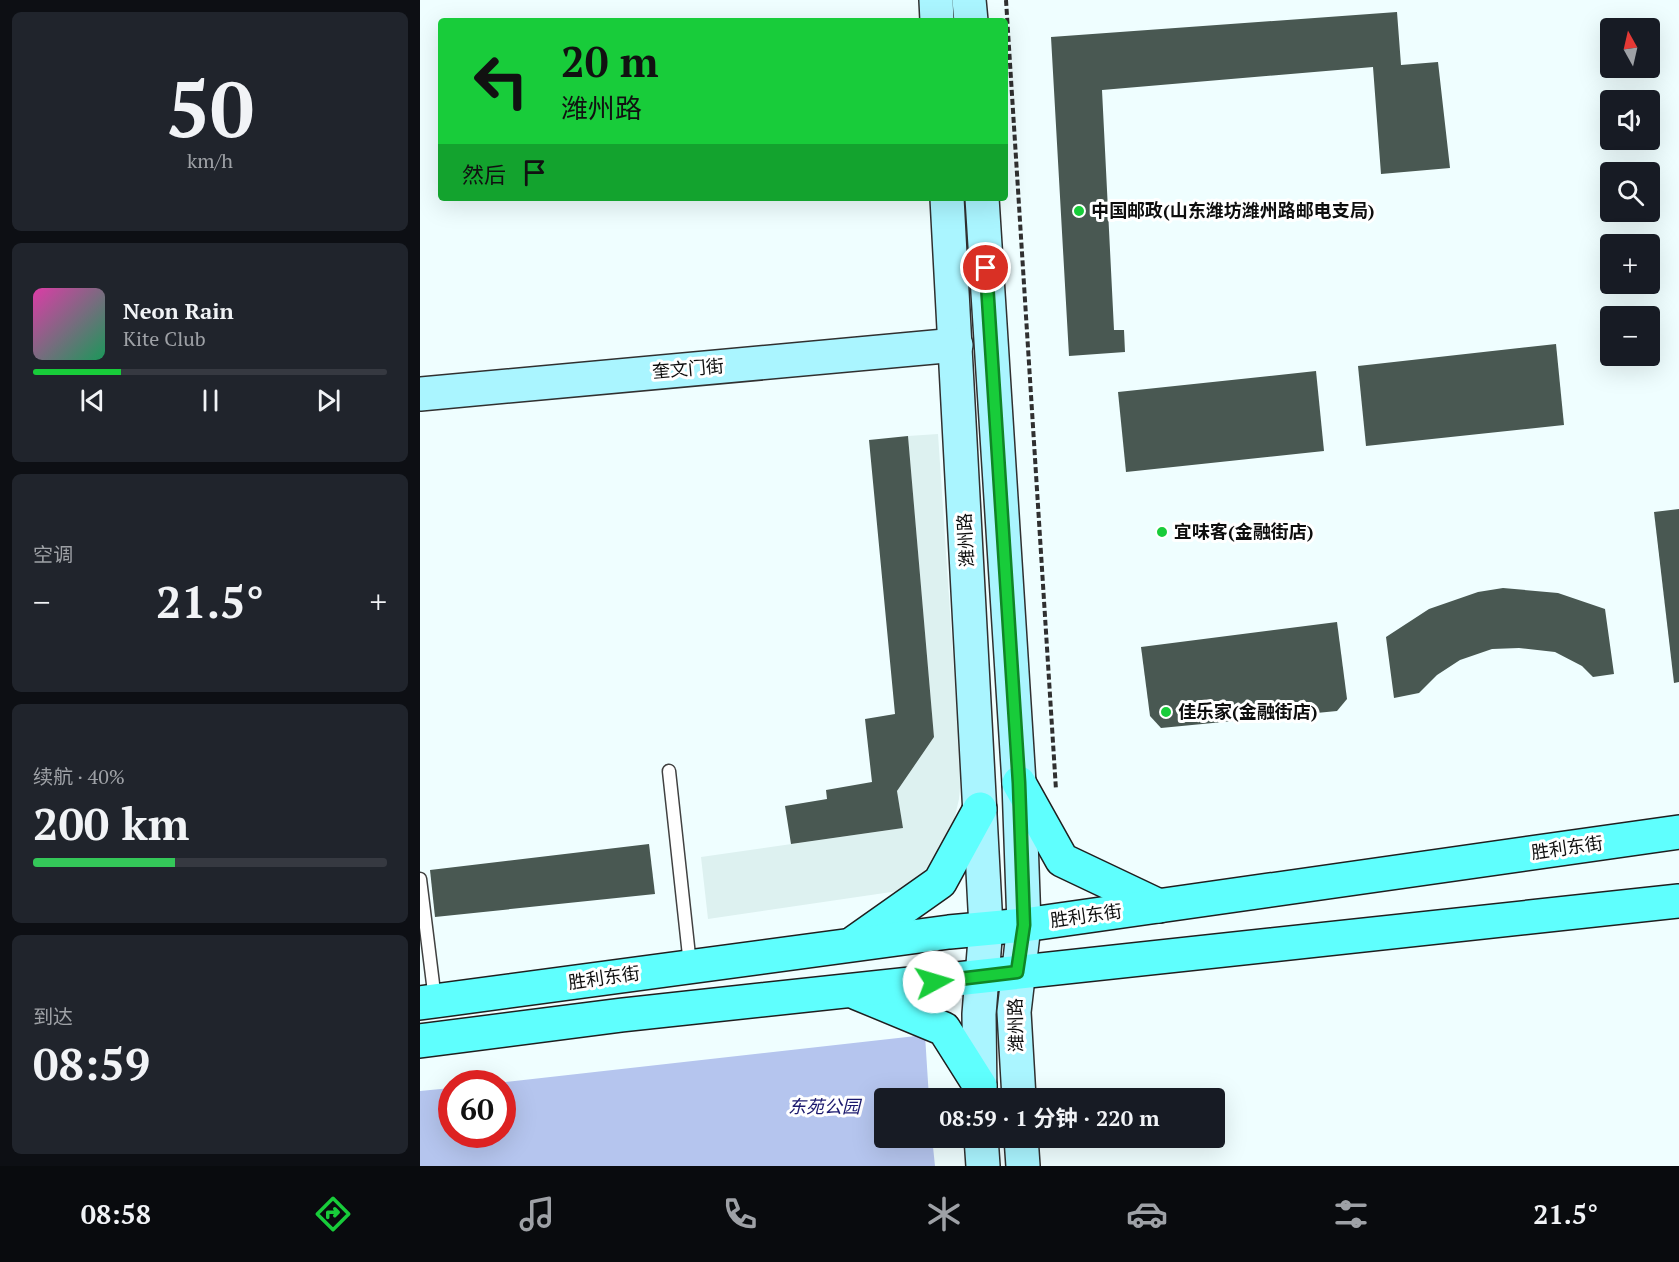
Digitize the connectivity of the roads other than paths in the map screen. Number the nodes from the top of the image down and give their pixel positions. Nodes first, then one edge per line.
1 (936, 0) edge
2 (969, 0) edge
3 (937, 18) edge
4 (970, 18) edge
5 (947, 201) edge
6 (982, 201) edge
7 (956, 345) junction
8 (420, 394) edge
9 (669, 771) dead end
10 (1019, 783) junction
11 (980, 810) junction
12 (1679, 832) edge
13 (420, 879) edge
14 (1679, 901) edge
15 (1159, 906) junction
16 (1024, 925) junction
17 (986, 927) junction
18 (850, 945) junction
19 (690, 966) junction
20 (1017, 972) junction
21 (981, 978) junction
22 (852, 991) junction
23 (428, 1002) edge
24 (420, 1041) edge
25 (978, 1088) edge
26 (980, 1088) edge
27 (1018, 1088) edge
28 (982, 1148) edge
29 (1022, 1148) edge
30 (983, 1166) edge
31 (1023, 1166) edge

1 - 3 main road
2 - 4 main road
5 - 7 main road, 潍州路
6 - 10 main road, 潍州路
7 - 8 main road, 奎文门街
7 - 11 main road, 潍州路
9 - 19 lane
10 - 15 main road
10 - 16 main road, 潍州路
11 - 17 main road, 潍州路
11 - 18 main road
12 - 15 main road, 胜利东街
13 - 23 lane
14 - 20 main road, 胜利东街
15 - 16 main road, 胜利东街
16 - 17 main road, 胜利东街
16 - 20 main road, 潍州路
17 - 18 main road, 胜利东街
17 - 21 main road, 潍州路
18 - 19 main road, 胜利东街
19 - 23 main road, 胜利东街
20 - 21 main road, 胜利东街
20 - 27 main road, 潍州路
21 - 22 main road, 胜利东街
21 - 26 main road, 潍州路
22 - 24 main road, 胜利东街
22 - 25 main road
28 - 30 main road
29 - 31 main road

